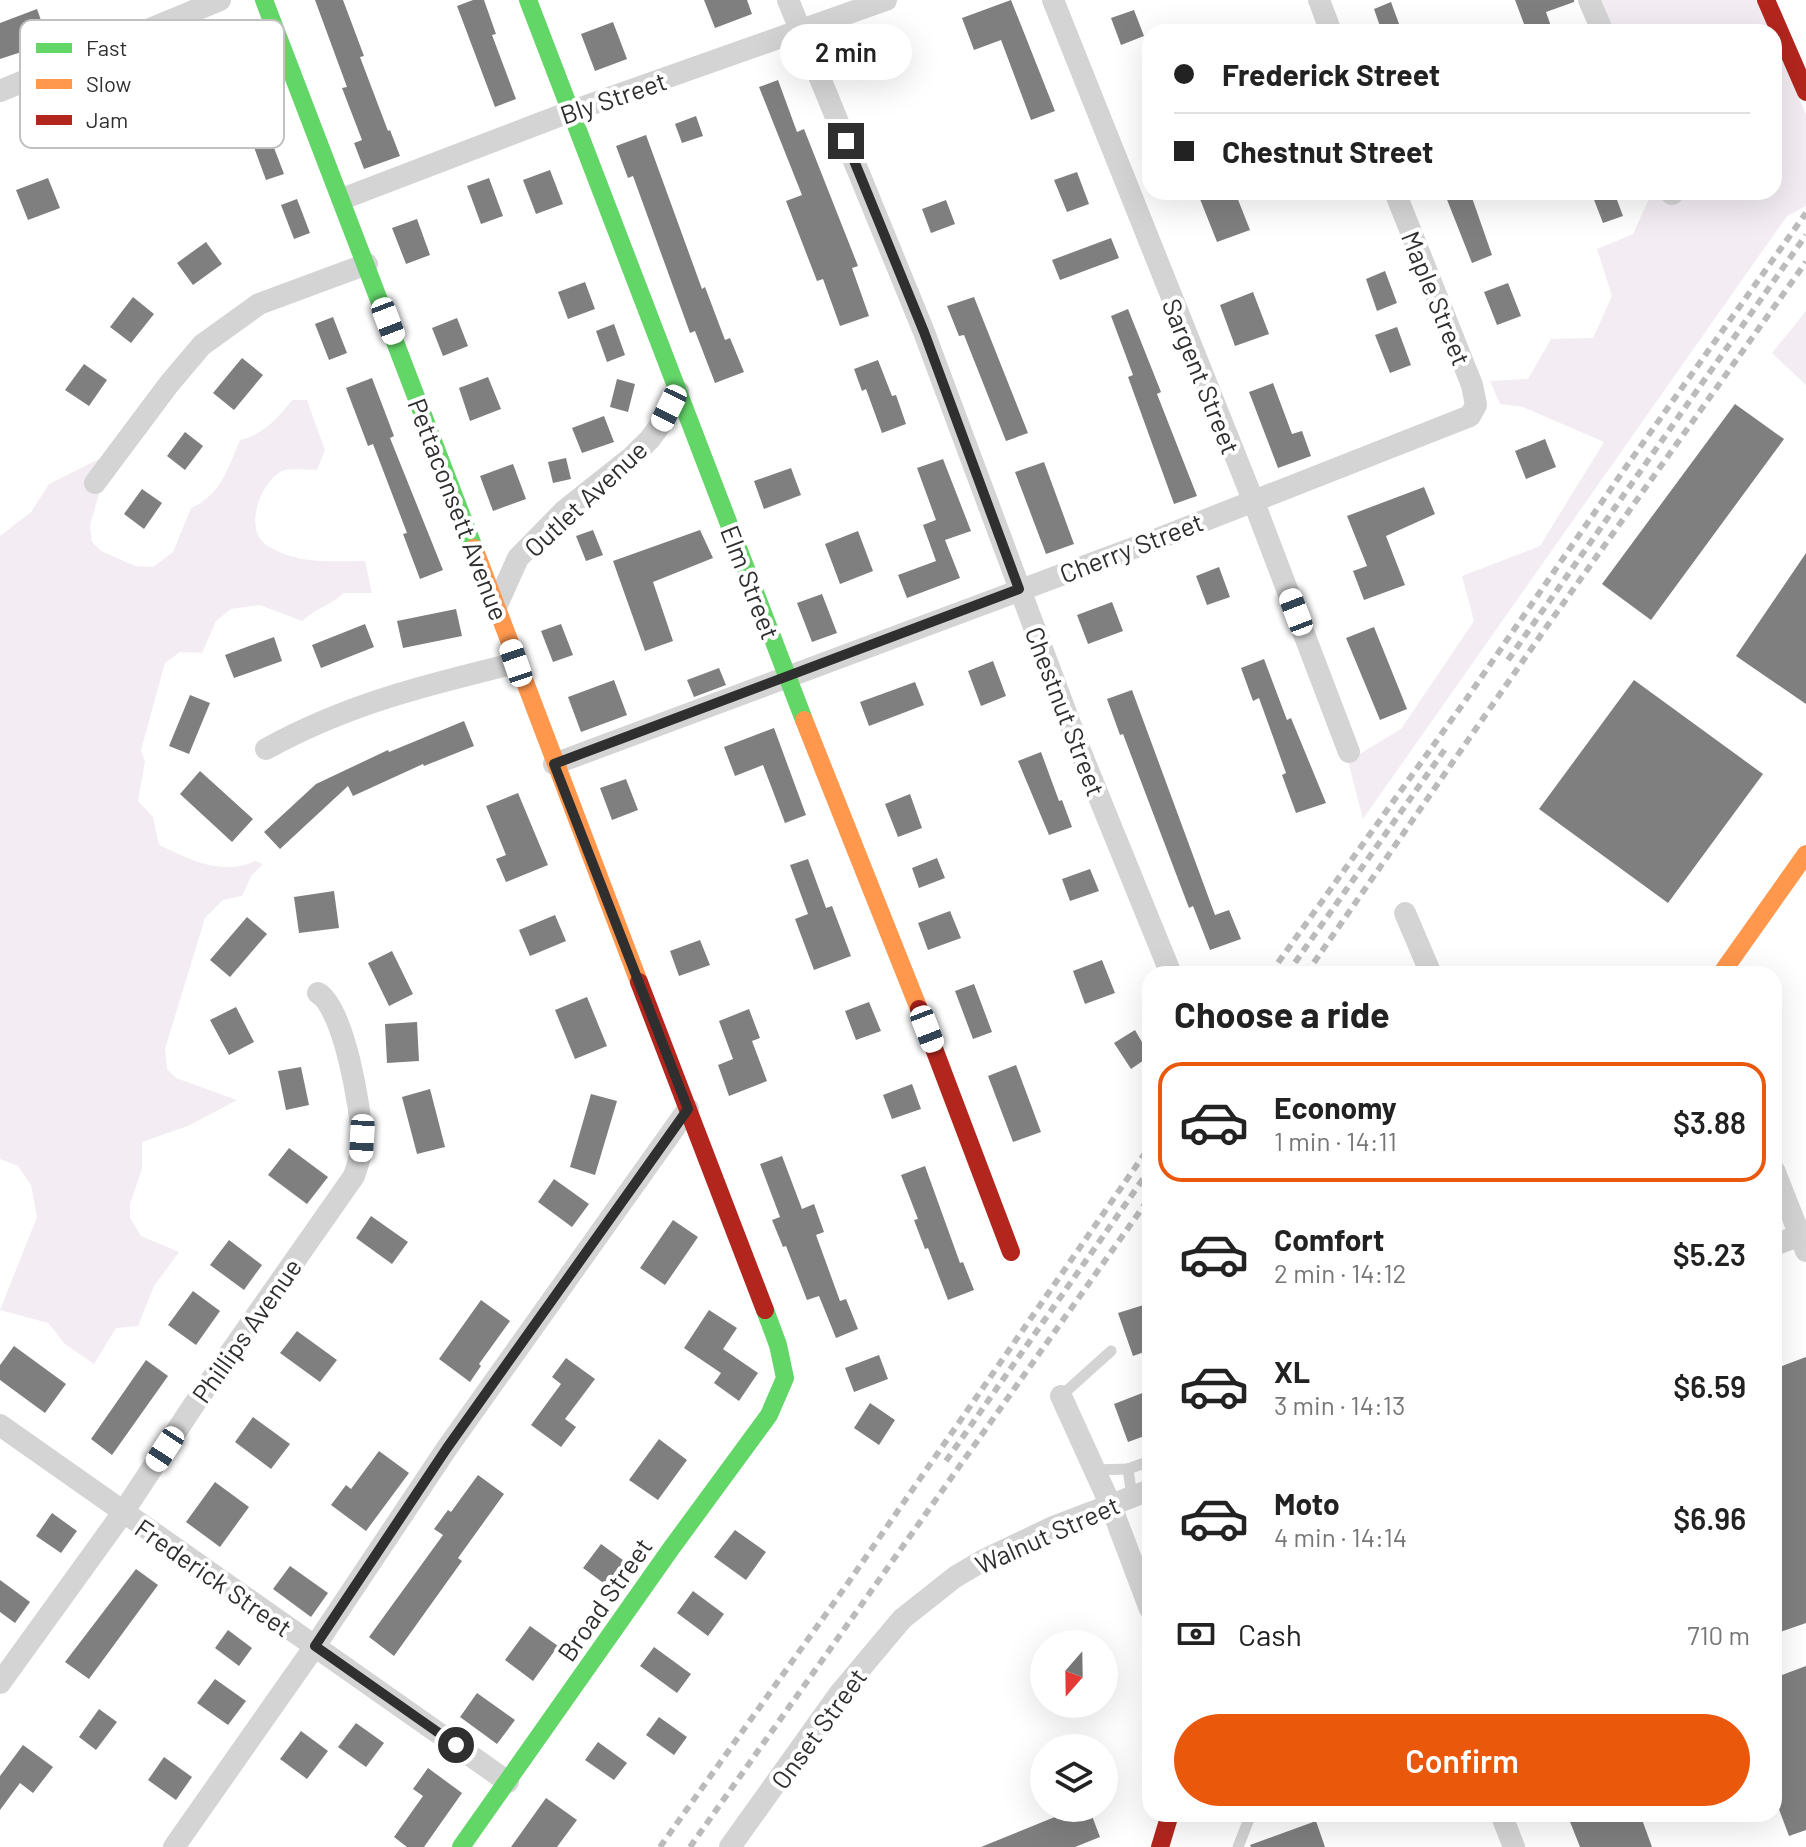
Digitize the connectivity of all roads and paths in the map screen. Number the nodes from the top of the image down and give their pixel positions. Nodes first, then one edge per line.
1 (220, 0) edge
2 (264, 0) edge
3 (528, 0) edge
4 (788, 0) edge
5 (886, 0) edge
6 (1053, 0) edge
7 (1319, 0) edge
8 (1589, 0) edge
9 (1766, 0) edge
10 (172, 20) edge
11 (272, 20) edge
12 (1328, 24) edge
13 (1600, 24) edge
14 (1776, 24) edge
15 (800, 32) junction
16 (1782, 37) edge
17 (284, 51) edge
18 (20, 83) edge
19 (0, 91) edge
20 (1806, 92) edge
21 (572, 111) junction
22 (342, 199) junction
23 (1398, 200) edge
24 (367, 264) junction
25 (678, 391) junction
26 (1476, 405) joint
27 (95, 483) dead end
28 (1253, 500) junction
29 (1019, 589) junction
30 (496, 607) junction
31 (516, 663) junction
32 (787, 677) junction
33 (266, 749) dead end
34 (1349, 752) dead end
35 (554, 764) junction
36 (1806, 854) edge
37 (1405, 913) dead end
38 (1168, 966) edge
39 (1428, 966) edge
40 (1727, 966) edge
41 (318, 993) dead end
42 (688, 1109) junction
43 (1782, 1189) edge
44 (1804, 1240) edge
45 (1782, 1244) edge
46 (1011, 1252) dead end
47 (1111, 1351) dead end
48 (785, 1378) joint
49 (1061, 1396) joint
50 (0, 1425) edge
51 (1142, 1464) edge
52 (1128, 1469) junction
53 (1094, 1470) junction
54 (1141, 1494) edge
55 (1111, 1506) junction
56 (122, 1514) junction
57 (1142, 1588) edge
58 (910, 1614) joint
59 (315, 1646) junction
60 (0, 1683) edge
61 (508, 1782) junction
62 (1168, 1822) edge
63 (1248, 1822) edge
64 (1504, 1822) edge
65 (174, 1847) edge
66 (461, 1847) edge
67 (730, 1847) edge
68 (1160, 1847) edge
69 (1238, 1847) edge
70 (1514, 1847) edge

1 - 10 street
2 - 11 main road, Pettaconsett Avenue
3 - 21 main road, Elm Street
4 - 15 street, Chestnut Street
5 - 15 street, Bly Street
6 - 28 street, Sargent Street
7 - 12 street
8 - 13 street
9 - 14 main road
15 - 21 street, Bly Street
15 - 29 street, Chestnut Street
16 - 20 main road
17 - 22 main road, Pettaconsett Avenue
18 - 19 street
21 - 22 street, Bly Street
21 - 25 main road, Elm Street
22 - 24 main road, Pettaconsett Avenue
23 - 26 street, Maple Street
24 - 27 street
24 - 30 main road, Pettaconsett Avenue
25 - 30 street, Outlet Avenue
25 - 32 main road, Elm Street
26 - 28 street, Cherry Street
28 - 29 street, Cherry Street
28 - 34 street, Sargent Street
29 - 32 street, Cherry Street
29 - 38 street, Chestnut Street
30 - 31 main road, Pettaconsett Avenue
31 - 33 street
31 - 35 main road, Pettaconsett Avenue
32 - 35 street, Cherry Street
32 - 46 main road, Elm Street
35 - 42 main road, Pettaconsett Avenue
36 - 40 main road
37 - 39 street
41 - 56 street, Phillips Avenue
42 - 48 main road, Pettaconsett Avenue
42 - 59 street
43 - 44 street
44 - 45 street
47 - 49 lane
48 - 61 main road, Broad Street
49 - 53 street
50 - 56 street, Frederick Street
51 - 52 lane
52 - 53 lane
52 - 54 lane
53 - 55 street
54 - 55 street, Walnut Street
55 - 57 street
55 - 58 street, Walnut Street
56 - 59 street, Frederick Street
56 - 60 street, Phillips Avenue
58 - 67 street, Onset Street
59 - 61 street, Frederick Street
59 - 65 street
61 - 66 main road, Broad Street
62 - 68 main road
63 - 69 lane
64 - 70 street

